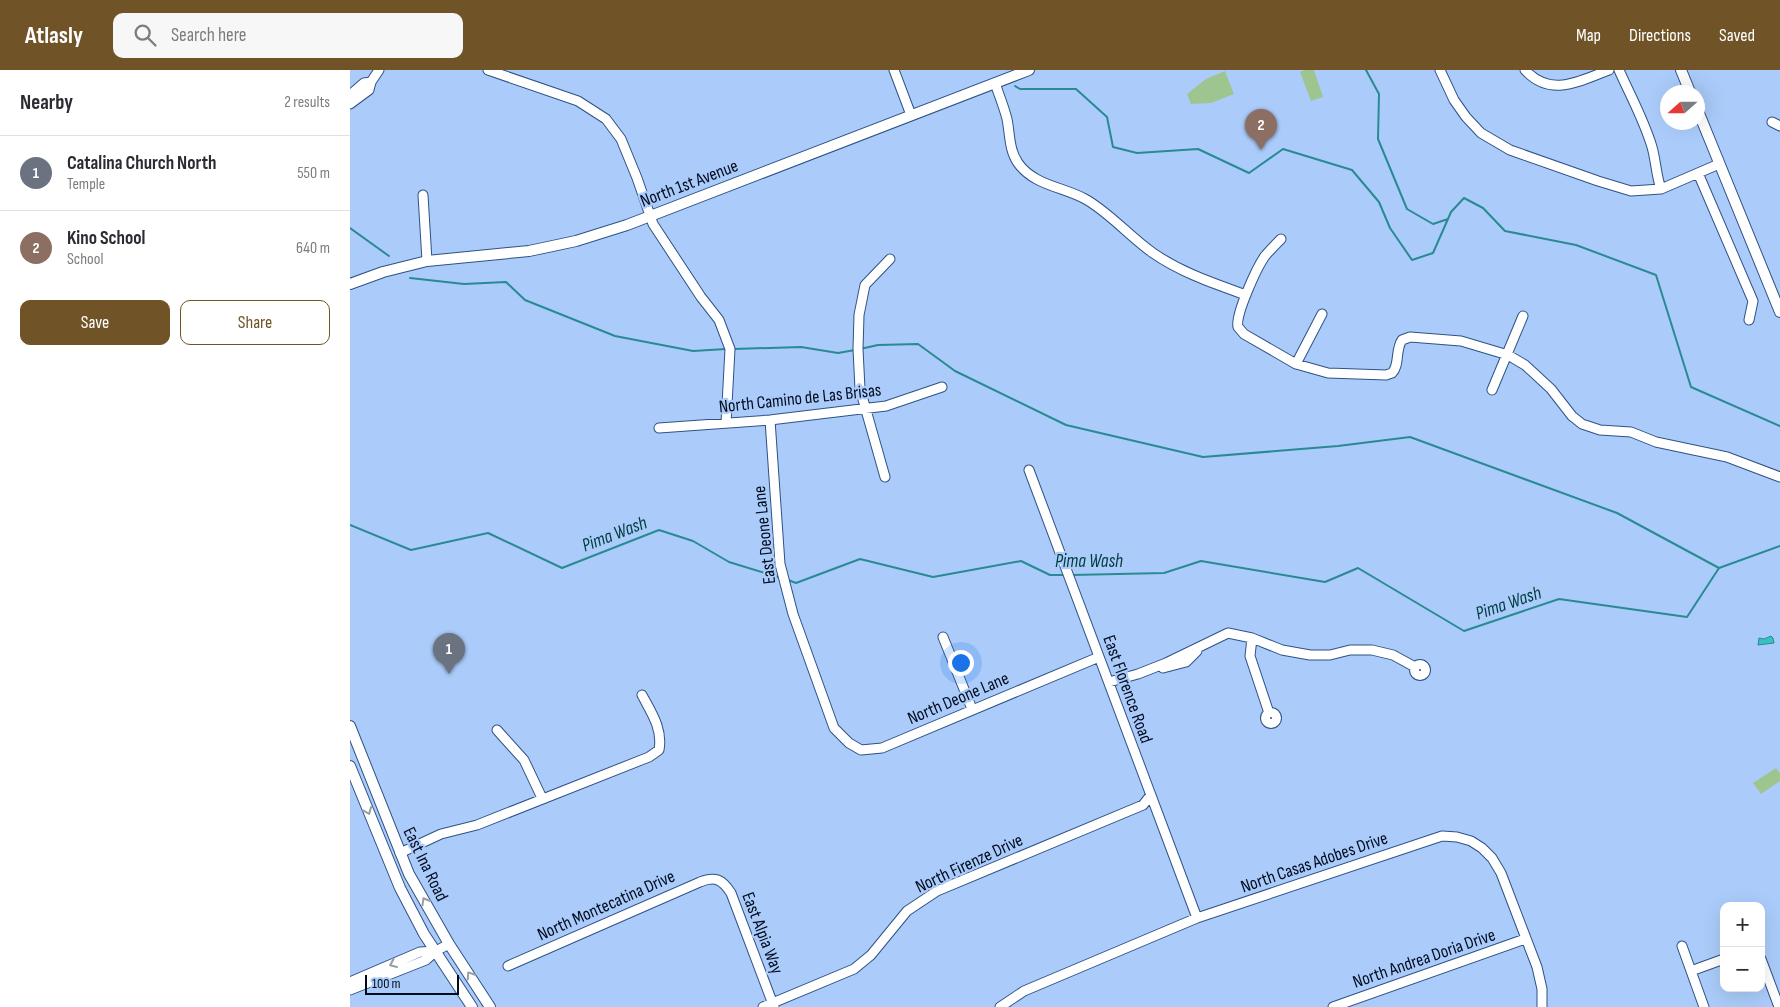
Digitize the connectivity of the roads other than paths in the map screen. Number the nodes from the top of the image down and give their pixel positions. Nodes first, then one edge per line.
1 (379, 70) edge
2 (488, 70) edge
3 (894, 70) edge
4 (1029, 70) edge
5 (1440, 70) edge
6 (1525, 70) edge
7 (1609, 70) edge
8 (1619, 70) edge
9 (1681, 70) edge
10 (505, 73) edge
11 (371, 82) junction
12 (995, 83) junction
13 (1687, 85) edge
14 (350, 95) edge
15 (350, 104) edge
16 (911, 115) junction
17 (1705, 129) edge
18 (1719, 164) junction
19 (1698, 173) junction
20 (1661, 189) junction
21 (423, 195) dead end
22 (649, 216) junction
23 (1281, 239) dead end
24 (890, 259) dead end
25 (427, 261) junction
26 (350, 284) edge
27 (1246, 295) junction
28 (1780, 312) edge
29 (1322, 314) dead end
30 (1523, 316) dead end
31 (1749, 320) dead end
32 (1508, 355) junction
33 (1296, 364) junction
34 (942, 387) dead end
35 (1492, 390) dead end
36 (865, 409) junction
37 (770, 420) junction
38 (726, 423) junction
39 (658, 428) dead end
40 (1029, 470) dead end
41 (885, 477) dead end
42 (1780, 477) edge
43 (944, 637) dead end
44 (1252, 638) junction
45 (1099, 657) junction
46 (1415, 667) dead end
47 (1109, 682) junction
48 (642, 695) dead end
49 (972, 709) junction
50 (1269, 713) dead end
51 (350, 726) edge
52 (834, 728) joint
53 (497, 730) dead end
54 (350, 766) edge
55 (1150, 796) junction
56 (542, 798) junction
57 (400, 853) junction
58 (718, 879) joint
59 (1197, 918) junction
60 (1526, 939) junction
61 (449, 944) junction
62 (1682, 946) dead end
63 (436, 951) junction
64 (1720, 960) edge
65 (508, 966) dead end
66 (1765, 970) edge
67 (1691, 971) junction
68 (350, 982) edge
69 (350, 990) edge
70 (770, 1006) edge
71 (472, 1007) edge
72 (490, 1007) edge
73 (1000, 1007) edge
74 (1333, 1007) edge
75 (1542, 1007) edge
76 (1704, 1007) edge
77 (1779, 1007) edge

1 - 11 street
2 - 10 street
3 - 16 street
4 - 12 main road, North 1st Avenue
5 - 20 street
6 - 7 street
8 - 20 street
9 - 13 main road
10 - 22 street
11 - 14 street
11 - 15 street
12 - 16 main road, North 1st Avenue
12 - 27 street
16 - 22 main road, North 1st Avenue
17 - 18 main road
18 - 19 street
18 - 28 main road
19 - 20 street
19 - 31 street
21 - 25 street
22 - 25 main road, North 1st Avenue
22 - 38 street
23 - 27 street
24 - 36 street
25 - 26 main road, North 1st Avenue
27 - 33 street
29 - 33 street
30 - 32 street
32 - 33 street
32 - 35 street
32 - 42 street
34 - 36 street, North Camino de Las Brisas
36 - 37 street, North Camino de Las Brisas
36 - 41 street
37 - 38 street, North Camino de Las Brisas
37 - 52 street, East Deone Lane
38 - 39 street, North Camino de Las Brisas
40 - 45 street, East Florence Road
43 - 49 street
44 - 46 street
44 - 47 street
44 - 50 street
45 - 47 street, East Florence Road
45 - 49 street, North Deone Lane
47 - 55 street, East Florence Road
48 - 56 street
49 - 52 street, North Deone Lane
51 - 57 main road, East Ina Road
53 - 56 street
54 -> 63 main road, East Ina Road
55 - 59 street, East Florence Road
55 - 70 street, North Firenze Drive
56 - 57 street
61 -> 57 main road, East Ina Road
58 - 65 street, North Montecatina Drive
58 - 70 street, East Alpia Way
59 - 60 street, North Casas Adobes Drive
59 - 73 street, North Casas Adobes Drive
60 - 74 street, North Andrea Doria Drive
60 - 75 street, North Casas Adobes Drive
61 - 63 street
72 -> 61 main road, East Ina Road
62 - 67 street
63 -> 68 street
63 - 69 street
63 - 71 main road, East Ina Road
64 - 67 street
66 - 77 street
67 - 76 street

